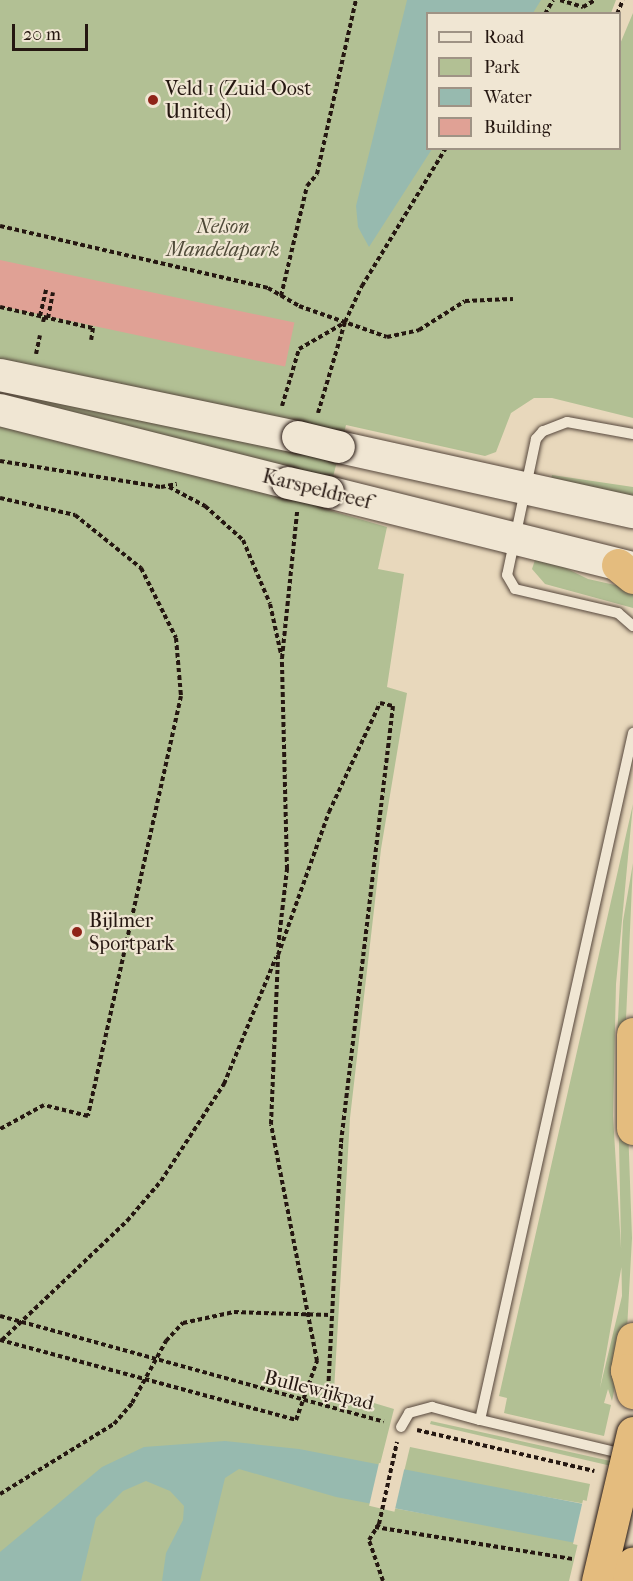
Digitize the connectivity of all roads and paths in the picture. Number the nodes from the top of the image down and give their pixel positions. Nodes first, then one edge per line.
1 (356, 0) edge
2 (560, 0) edge
3 (596, 0) edge
4 (445, 150) edge
5 (0, 226) edge
6 (46, 290) dead end
7 (53, 292) dead end
8 (281, 296) junction
9 (513, 299) dead end
10 (0, 307) edge
11 (44, 316) junction
12 (43, 322) dead end
13 (345, 322) junction
14 (40, 335) dead end
15 (91, 340) dead end
16 (37, 349) dead end
17 (0, 375) edge
18 (284, 398) dead end
19 (0, 410) edge
20 (307, 429) junction
21 (633, 434) edge
22 (0, 461) edge
23 (188, 479) dead end
24 (169, 487) junction
25 (525, 489) junction
26 (293, 495) junction
27 (0, 498) edge
28 (633, 512) edge
29 (514, 536) junction
30 (628, 570) edge
31 (633, 626) edge
32 (282, 658) junction
33 (633, 733) edge
34 (278, 955) junction
35 (633, 1034) edge
36 (633, 1128) edge
37 (0, 1129) edge
38 (310, 1314) junction
39 (330, 1315) junction
40 (0, 1316) edge
41 (20, 1322) junction
42 (633, 1339) edge
43 (1, 1341) edge
44 (155, 1363) junction
45 (145, 1382) junction
46 (633, 1392) edge
47 (302, 1402) junction
48 (327, 1408) junction
49 (480, 1420) junction
50 (401, 1427) junction
51 (633, 1433) edge
52 (395, 1452) dead end
53 (633, 1456) edge
54 (598, 1472) dead end
55 (0, 1487) edge
56 (6, 1487) junction
57 (0, 1494) edge
58 (377, 1525) junction
59 (633, 1563) edge
60 (588, 1570) edge
61 (383, 1581) edge
62 (629, 1581) edge

1 - 8 path
2 - 3 path
4 - 13 path
5 - 8 path
6 - 11 path
7 - 11 path
8 - 13 path
9 - 13 path
10 - 11 path, bridge
11 - 12 path
11 - 15 path, bridge
13 - 18 path
13 - 20 path
14 - 16 path
17 - 20 main road
19 - 26 main road, Karspeldreef
20 - 25 main road, bridge
21 - 25 lane
22 - 24 path
23 - 24 path
24 - 32 path
25 - 28 main road
25 - 29 lane
26 - 29 main road, Karspeldreef, bridge
26 - 32 path
27 - 37 path
29 - 30 main road, Karspeldreef
29 - 31 lane
32 - 34 path
33 - 49 lane
34 - 38 path
34 - 39 path
34 - 41 path
35 - 36 highway
38 - 39 path
38 - 44 path
38 - 47 path
39 - 48 path
40 - 41 path, Bullewijkpad
41 - 43 path
41 - 44 path, Bullewijkpad
42 - 46 highway
43 - 45 path
44 - 45 path
44 - 47 path, Bullewijkpad
45 - 47 path
45 - 56 path
47 - 48 path, Bullewijkpad
48 - 50 path, Bullewijkpad
49 - 50 lane
49 - 53 lane
50 - 54 path, Bullewijkpad
51 - 60 highway, bridge
52 - 58 path
55 - 56 path
56 - 57 path
58 - 60 path
58 - 61 path
59 - 62 highway, bridge

